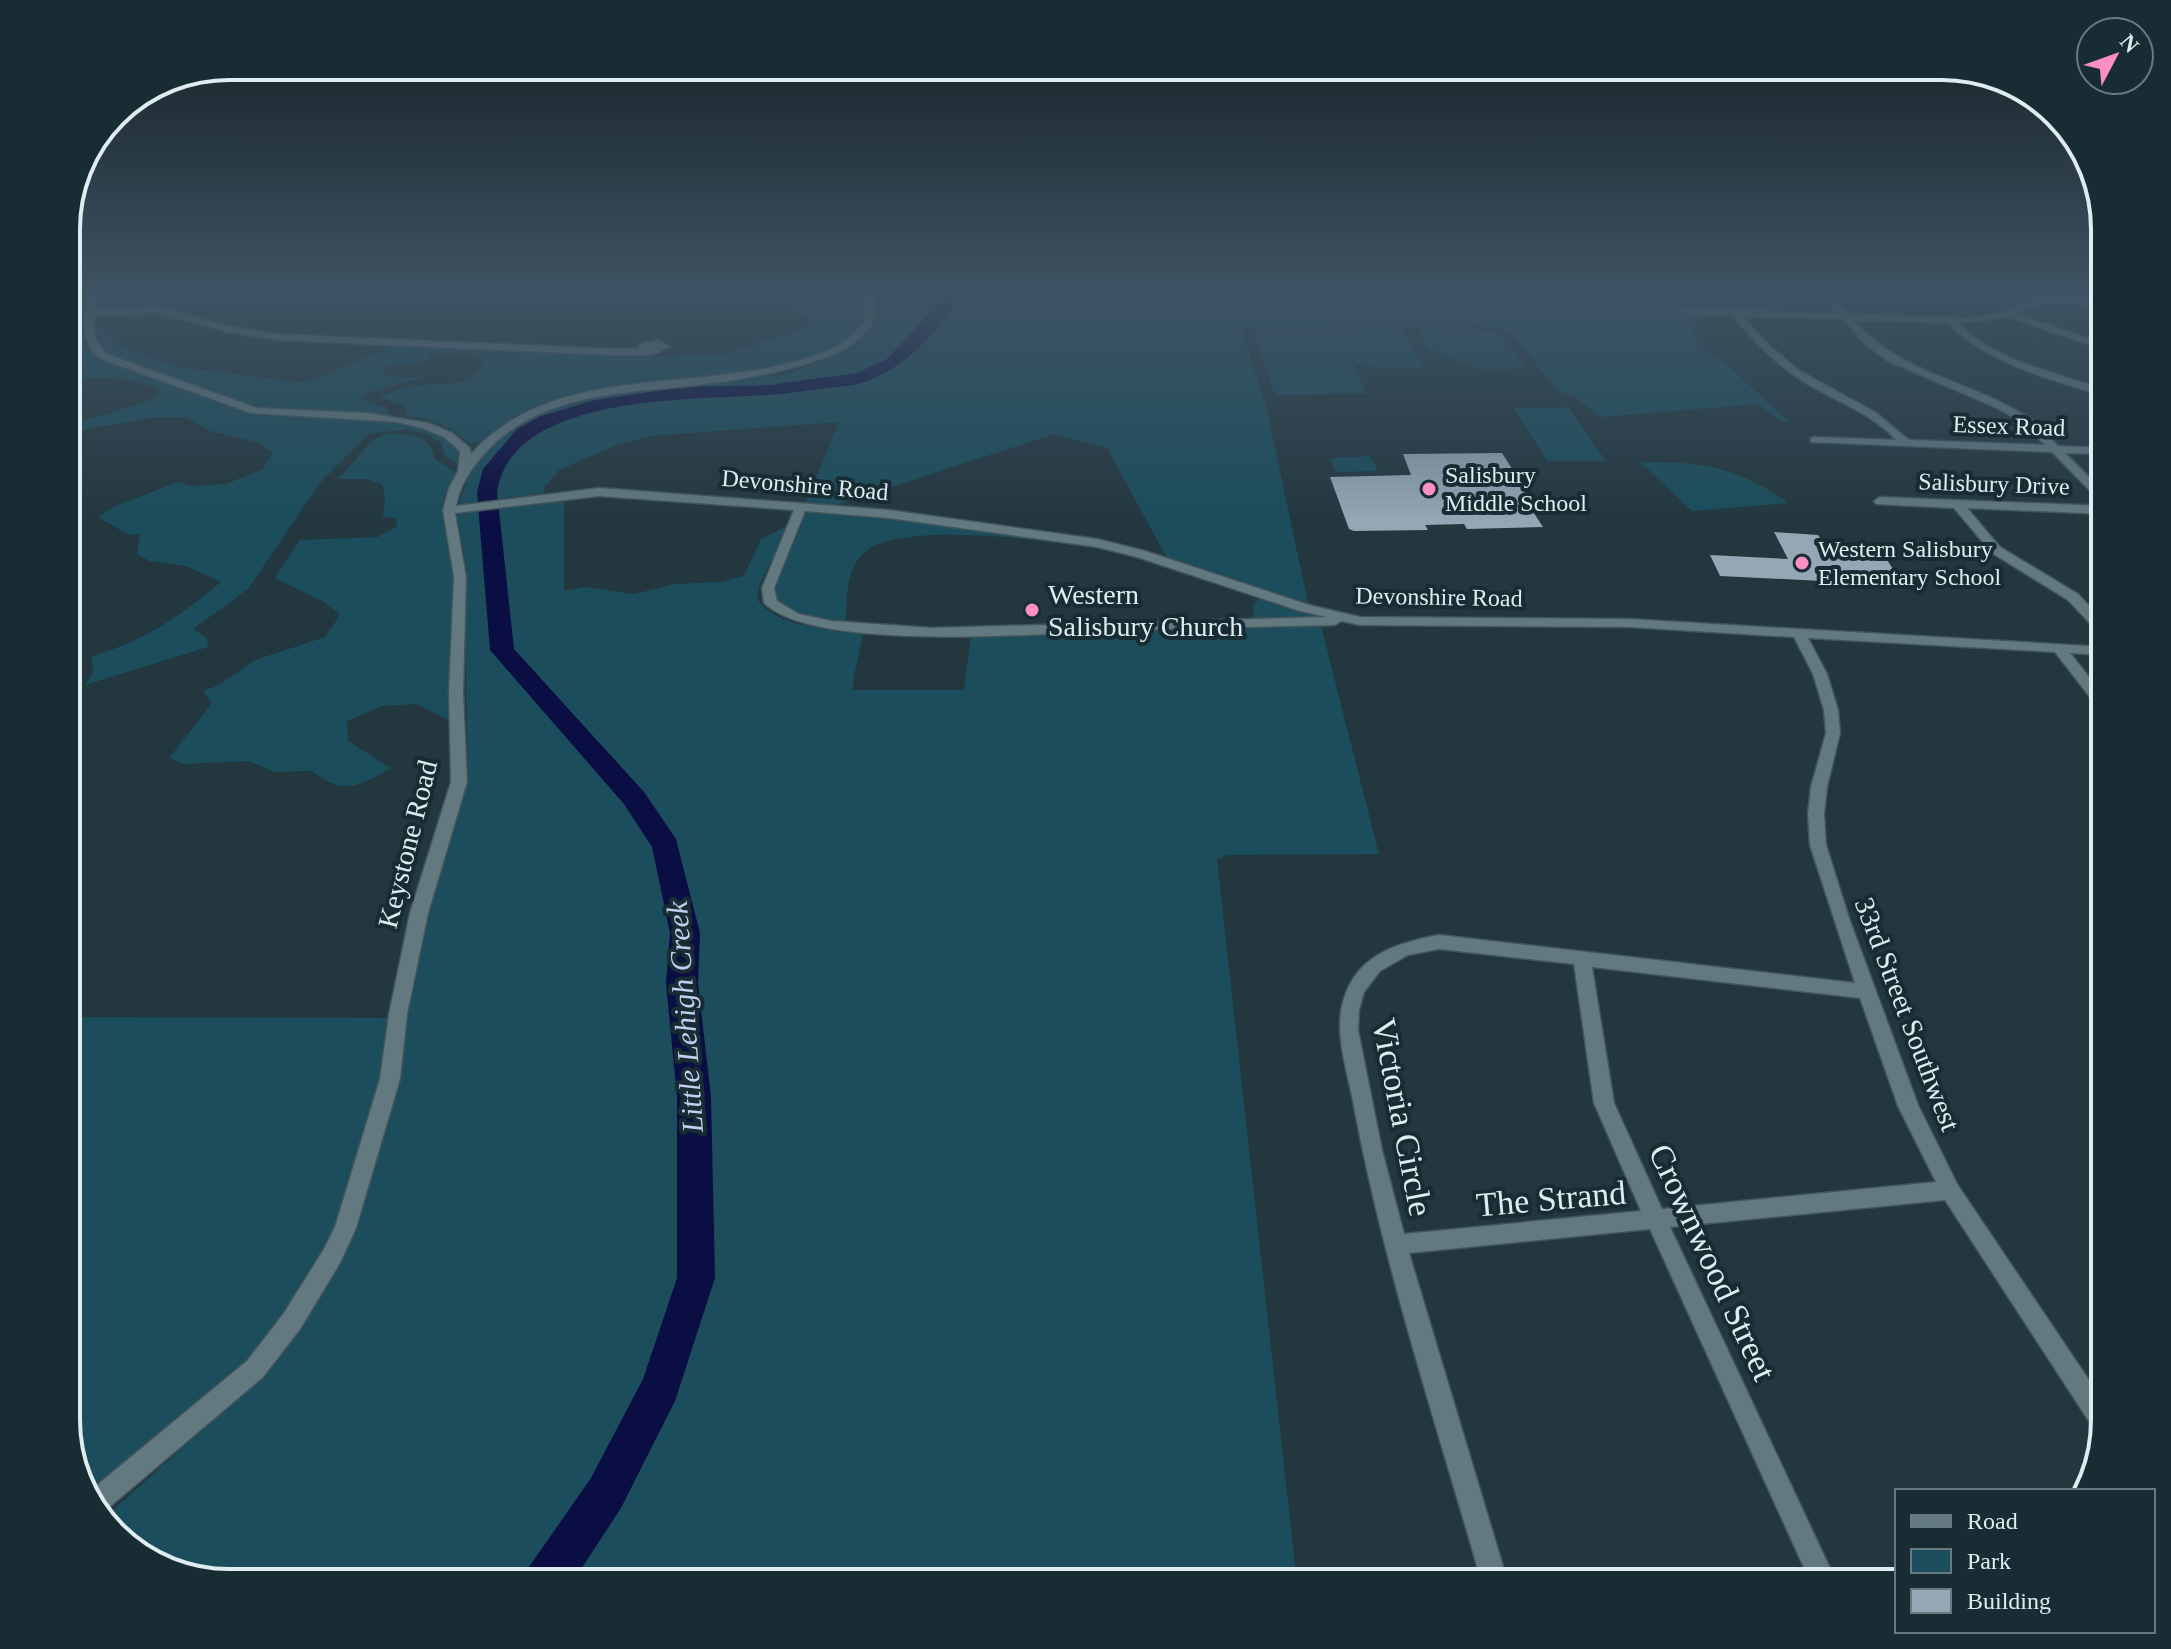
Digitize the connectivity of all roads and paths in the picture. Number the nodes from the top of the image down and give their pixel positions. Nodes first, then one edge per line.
1 (138, 369) edge
2 (781, 369) edge
3 (1792, 369) edge
4 (1915, 369) edge
5 (2040, 369) edge
6 (2091, 388) edge
7 (1815, 440) dead end
8 (1905, 443) junction
9 (2058, 450) junction
10 (2091, 451) edge
11 (464, 472) junction
12 (2091, 485) edge
13 (1880, 501) dead end
14 (1958, 505) junction
15 (801, 507) junction
16 (456, 508) junction
17 (2091, 510) edge
18 (2091, 616) edge
19 (1360, 621) junction
20 (1799, 633) junction
21 (2059, 648) junction
22 (2091, 650) edge
23 (2091, 689) edge
24 (1582, 957) junction
25 (1868, 992) junction
26 (1950, 1190) junction
27 (1656, 1220) junction
28 (1396, 1245) junction
29 (2091, 1404) edge
30 (102, 1498) edge
31 (1491, 1569) edge
32 (1818, 1569) edge

1 - 11 street
2 - 11 street
3 - 8 street
4 - 9 street
5 - 6 street
7 - 8 street, Essex Road
8 - 9 street, Essex Road
9 - 10 street, Essex Road
9 - 12 street
11 - 16 street
13 - 14 street, Salisbury Drive
14 - 17 street, Salisbury Drive
14 - 18 street
15 - 16 street, Devonshire Road
15 - 19 street, Devonshire Road
15 - 19 street
16 - 30 street, Keystone Road
19 - 20 street, Devonshire Road
20 - 21 street, Devonshire Road
20 - 25 street, 33rd Street Southwest
21 - 22 street, Devonshire Road
21 - 23 street
24 - 25 street, Victoria Circle
24 - 27 street, Crownwood Street
24 - 28 street, Victoria Circle
25 - 26 street, 33rd Street Southwest
26 - 27 street, The Strand
26 - 29 street, 33rd Street Southwest
27 - 28 street, The Strand
27 - 32 street, Crownwood Street
28 - 31 street, Victoria Circle

